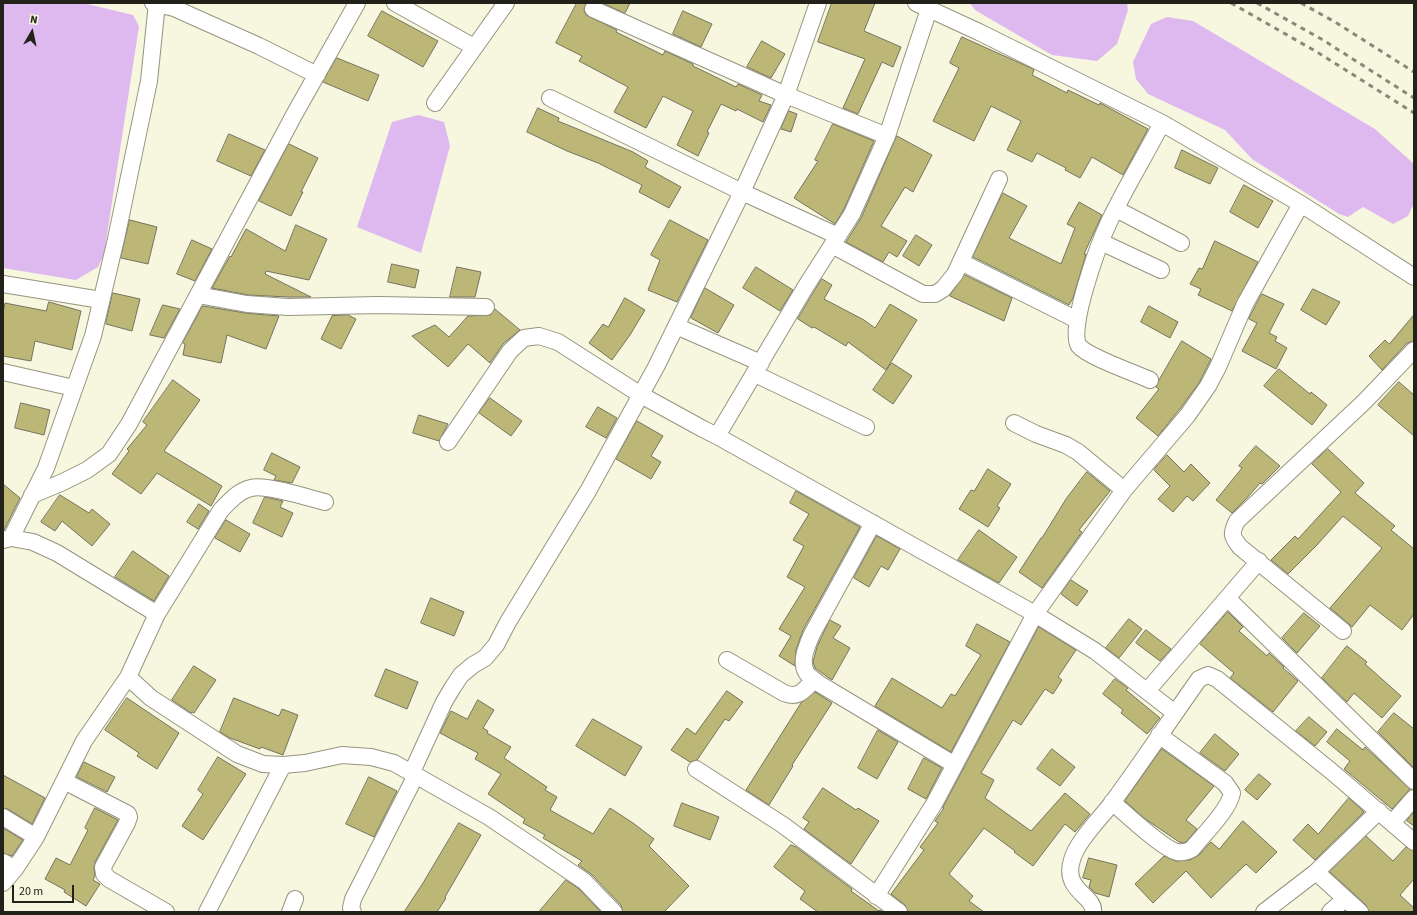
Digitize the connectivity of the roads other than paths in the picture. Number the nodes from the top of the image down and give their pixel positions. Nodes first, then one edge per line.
1 (156, 3) edge
2 (357, 3) edge
3 (395, 3) edge
4 (506, 3) edge
5 (818, 3) edge
6 (922, 6) edge
7 (593, 9) dead end
8 (474, 47) junction
9 (317, 75) junction
10 (786, 96) junction
11 (550, 98) dead end
12 (435, 103) dead end
13 (1162, 123) junction
14 (887, 136) junction
15 (999, 179) dead end
16 (742, 192) junction
17 (1301, 204) junction
18 (1116, 209) junction
19 (835, 240) junction
20 (1102, 242) junction
21 (1181, 243) dead end
22 (961, 262) junction
23 (1160, 270) dead end
24 (1414, 277) edge
25 (3, 284) edge
26 (198, 295) junction
27 (101, 300) junction
28 (486, 307) dead end
29 (1077, 320) junction
30 (676, 326) junction
31 (1414, 350) edge
32 (758, 368) junction
33 (3, 372) edge
34 (1150, 380) dead end
35 (74, 388) junction
36 (641, 395) junction
37 (1014, 424) dead end
38 (866, 428) dead end
39 (717, 436) junction
40 (448, 442) dead end
41 (1124, 490) junction
42 (32, 495) junction
43 (325, 502) dead end
44 (873, 523) junction
45 (8, 533) edge
46 (1259, 562) junction
47 (1228, 598) junction
48 (157, 614) junction
49 (1035, 614) junction
50 (1343, 631) dead end
51 (727, 660) dead end
52 (128, 677) junction
53 (814, 680) junction
54 (1147, 691) junction
55 (1175, 713) junction
56 (1159, 735) junction
57 (283, 765) junction
58 (955, 765) junction
59 (696, 769) dead end
60 (414, 774) junction
61 (64, 781) junction
62 (1414, 781) edge
63 (1414, 798) edge
64 (1112, 802) junction
65 (1378, 811) junction
66 (3, 817) edge
67 (1392, 823) junction
68 (36, 837) junction
69 (1414, 842) edge
70 (9, 866) edge
71 (1316, 872) junction
72 (3, 884) edge
73 (876, 896) junction
74 (1345, 899) junction
75 (166, 912) edge
76 (207, 912) edge
77 (353, 912) edge
78 (614, 912) edge
79 (899, 912) edge
80 (1093, 912) edge
81 (1264, 912) edge
82 (1330, 912) edge
83 (1360, 912) edge

1 - 9 street
1 - 27 street
2 - 9 street
3 - 8 street
4 - 8 street
5 - 10 street
6 - 13 street
6 - 14 street
7 - 10 street
8 - 12 street
9 - 26 street
10 - 14 street
10 - 16 street
11 - 16 street
13 - 17 street
13 - 18 street
14 - 19 street
15 - 22 street
16 - 19 street
16 - 30 street
17 - 24 street
17 - 41 street
18 - 20 street
18 - 21 street
19 - 22 street
19 - 32 street
20 - 23 street
20 - 29 street
22 - 29 street
25 - 27 street
26 - 28 street
26 - 42 street
27 - 35 street
29 - 34 street
30 - 32 street
30 - 36 street
31 - 46 street
32 - 38 street
32 - 39 street
33 - 35 street
35 - 42 street
36 - 39 street
36 - 40 street
36 - 60 street
37 - 41 street
39 - 44 street
41 - 49 street
42 - 45 street
43 - 48 street
44 - 49 street
44 - 53 street
45 - 48 street
46 - 47 street
46 - 50 street
47 - 54 street
47 - 62 street
48 - 52 street
49 - 54 street
49 - 58 street
51 - 53 street
52 - 57 street
52 - 61 street
53 - 58 street
54 - 55 street
55 - 56 street
55 - 65 street
56 - 64 street
56 - 64 street
57 - 60 street
57 - 76 street
58 - 73 street
59 - 73 street
60 - 77 street
60 - 78 street
61 - 68 street
61 - 75 street
63 - 67 street
64 - 80 street
65 - 67 street
65 - 71 street
66 - 68 street
67 - 69 street
68 - 70 street
70 - 72 street
71 - 74 street
71 - 81 street
73 - 79 street
74 - 82 street
74 - 83 street

